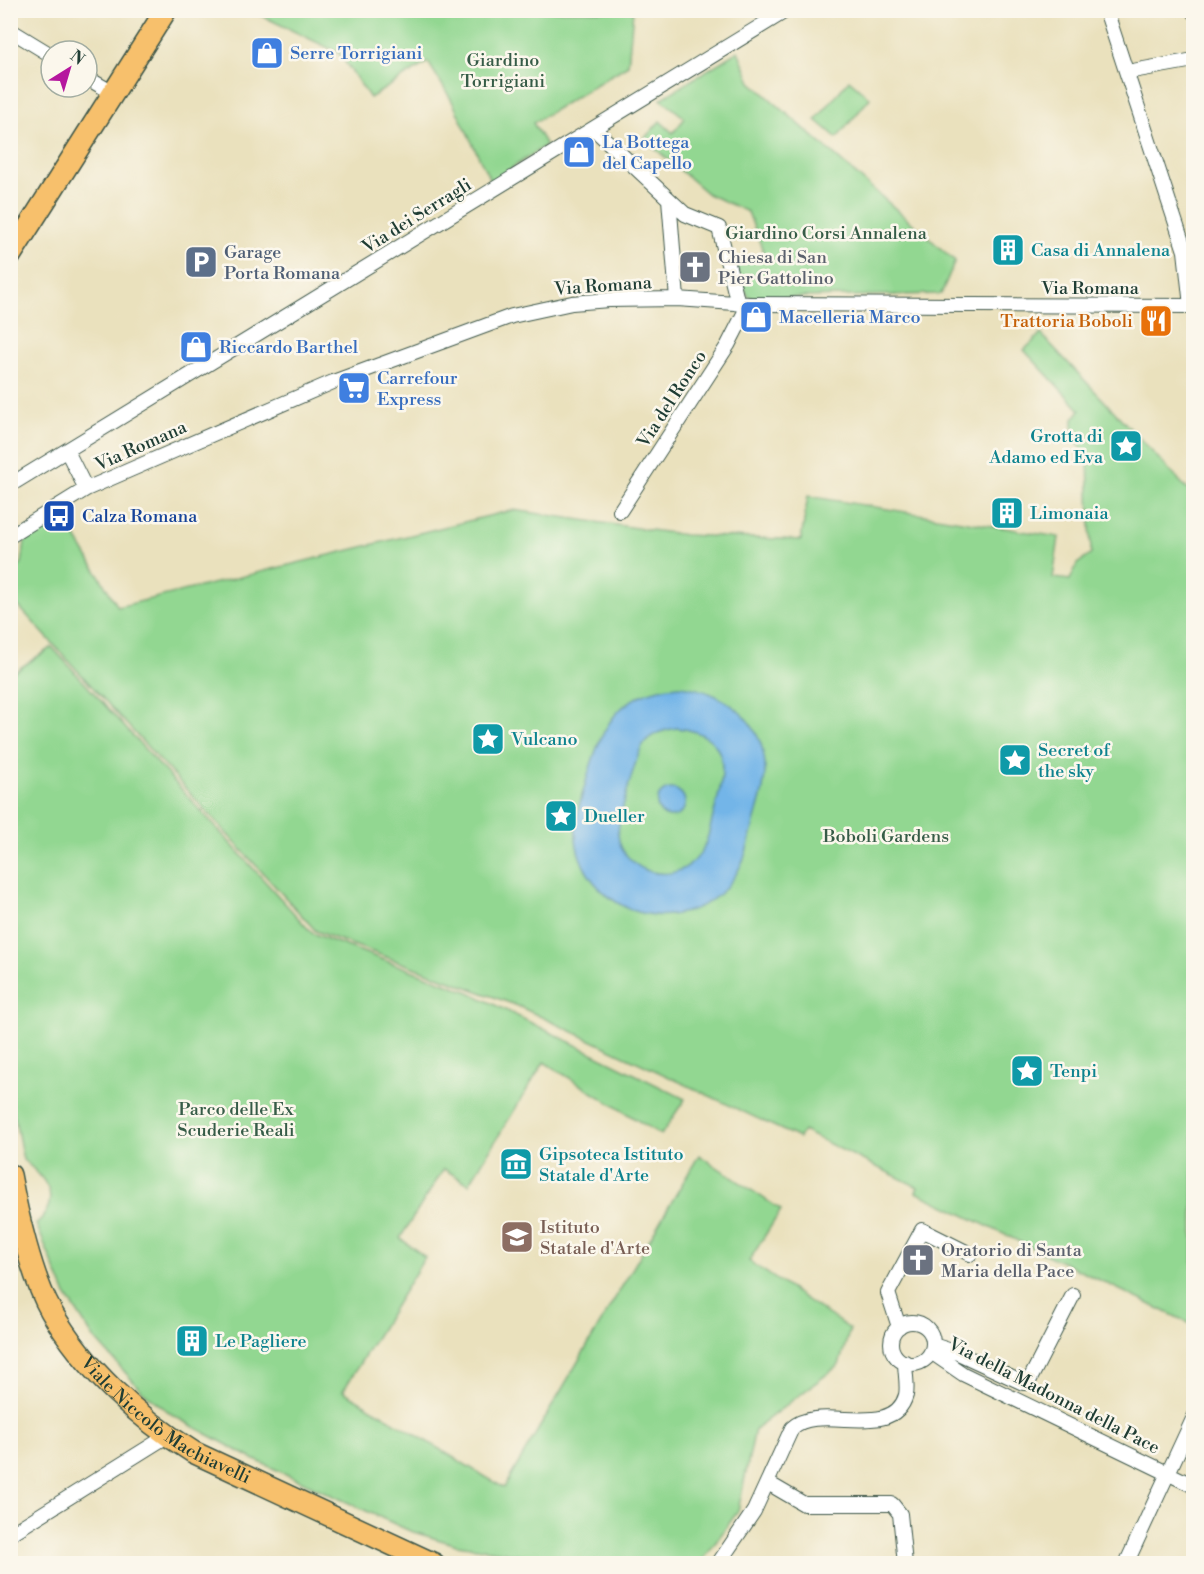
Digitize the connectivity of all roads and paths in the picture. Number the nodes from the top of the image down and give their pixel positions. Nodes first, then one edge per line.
1 (166, 10) edge
2 (787, 10) edge
3 (1106, 10) edge
4 (10, 30) edge
5 (39, 48) edge
6 (1194, 60) edge
7 (1127, 72) junction
8 (99, 85) edge
9 (115, 94) junction
10 (594, 129) junction
11 (669, 200) junction
12 (10, 256) edge
13 (677, 299) junction
14 (744, 304) junction
15 (1192, 306) edge
16 (67, 452) junction
17 (10, 484) edge
18 (86, 489) junction
19 (620, 511) dead end
20 (10, 536) edge
21 (11, 1185) edge
22 (970, 1254) dead end
23 (1073, 1295) dead end
24 (899, 1327) junction
25 (932, 1349) junction
26 (905, 1362) junction
27 (1194, 1417) edge
28 (167, 1436) junction
29 (1168, 1474) junction
30 (768, 1483) junction
31 (1194, 1486) edge
32 (10, 1534) edge
33 (434, 1563) edge
34 (718, 1563) edge
35 (905, 1563) edge
36 (1126, 1563) edge

1 - 9 main road
2 - 10 street, Via dei Serragli
3 - 7 street
4 - 5 street
6 - 7 street
7 - 15 street
8 - 9 street
9 - 12 main road
10 - 11 street
10 - 16 street, Via dei Serragli
11 - 13 street
11 - 14 street
13 - 14 street, Via Romana
13 - 18 street, Via Romana
14 - 15 street, Via Romana
14 - 19 street, Via del Ronco
16 - 17 street, Via dei Serragli
16 - 18 street
18 - 20 street, Via Romana
21 - 28 main road, Viale Niccolò Machiavelli
22 - 24 street
23 - 25 street, Via della Madonna della Pace
24 - 25 street, Via della Madonna della Pace
24 - 26 street
25 - 26 street, Via della Madonna della Pace
25 - 29 street, Via della Madonna della Pace
26 - 30 street
27 - 29 street
28 - 32 street
28 - 33 main road, Viale Niccolò Machiavelli
29 - 31 street, Via della Madonna della Pace
29 - 36 street
30 - 34 street
30 - 35 street

